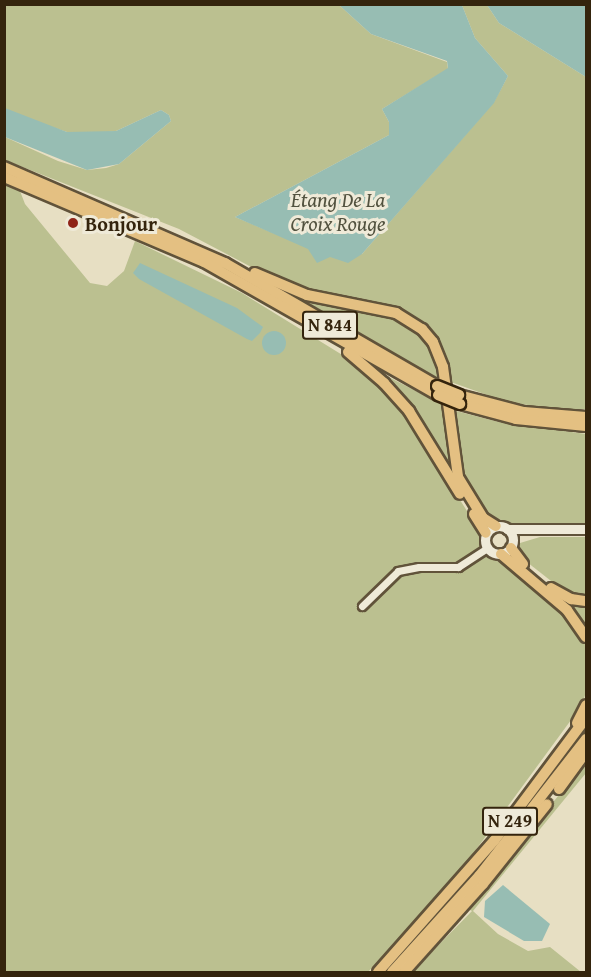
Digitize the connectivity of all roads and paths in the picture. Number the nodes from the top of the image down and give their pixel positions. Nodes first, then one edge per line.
1 (4, 167) edge
2 (4, 177) edge
3 (225, 263) junction
4 (308, 321) junction
5 (437, 391) junction
6 (459, 399) junction
7 (586, 417) edge
8 (586, 426) edge
9 (496, 526) junction
10 (507, 529) junction
11 (586, 529) edge
12 (538, 530) junction
13 (486, 533) junction
14 (512, 543) junction
15 (487, 548) junction
16 (501, 554) junction
17 (586, 601) edge
18 (362, 606) dead end
19 (586, 637) edge
20 (586, 705) edge
21 (586, 718) edge
22 (586, 739) edge
23 (562, 752) junction
24 (586, 752) edge
25 (378, 972) edge
26 (392, 972) edge
27 (404, 972) edge

1 - 3 highway, N 844
2 - 4 highway, N 844
3 - 5 highway, N 844
3 - 9 highway
4 - 5 highway, N 844
4 - 13 highway
5 - 6 highway, N 844, bridge
6 - 7 highway, N 844
6 - 8 highway, N 844
9 - 10 main road
9 - 13 main road
10 - 12 main road
10 - 14 main road
11 - 12 main road
12 - 14 main road
13 - 15 main road
14 - 16 main road
14 - 17 highway
15 - 16 main road
15 - 18 street
16 - 19 highway
20 - 23 highway
21 - 23 highway, N 249
22 - 26 highway, N 249
23 - 25 highway, N 249
24 - 27 highway

